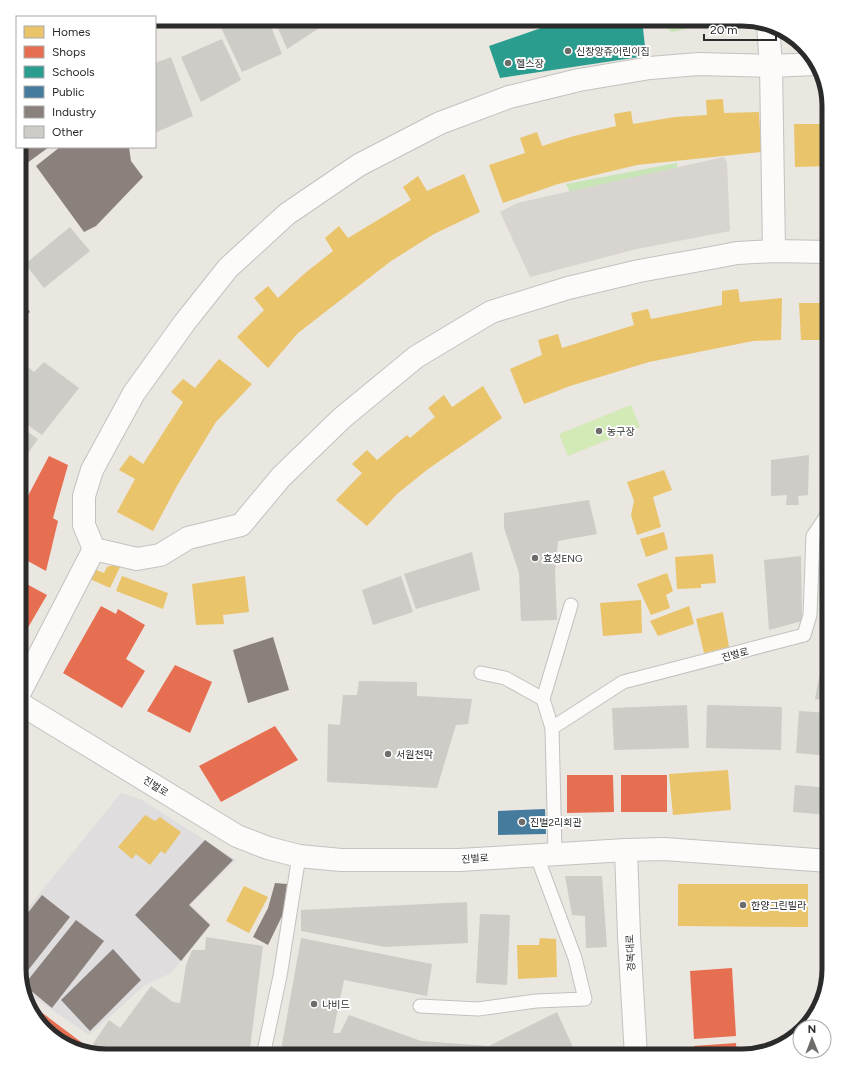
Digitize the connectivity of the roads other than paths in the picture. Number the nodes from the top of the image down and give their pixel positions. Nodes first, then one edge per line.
1 (768, 30) edge
2 (810, 64) edge
3 (771, 66) junction
4 (774, 251) junction
5 (822, 252) edge
6 (822, 522) edge
7 (94, 549) junction
8 (570, 605) dead end
9 (481, 673) dead end
10 (26, 680) edge
11 (543, 699) junction
12 (26, 707) edge
13 (552, 728) junction
14 (626, 850) junction
15 (546, 853) junction
16 (298, 856) junction
17 (822, 860) edge
18 (420, 1006) dead end
19 (264, 1049) edge
20 (636, 1049) edge

1 - 3 street
2 - 3 street
3 - 4 street
3 - 7 street
4 - 5 street
4 - 7 street
6 - 13 lane, 진벌로
7 - 10 street
8 - 11 lane
9 - 11 lane
11 - 13 lane
12 - 16 street, 진벌로
13 - 15 lane
14 - 15 street, 진벌로
14 - 17 street, 진벌로
14 - 20 street, 경복대로
15 - 16 street, 진벌로
15 - 18 lane
16 - 19 lane

